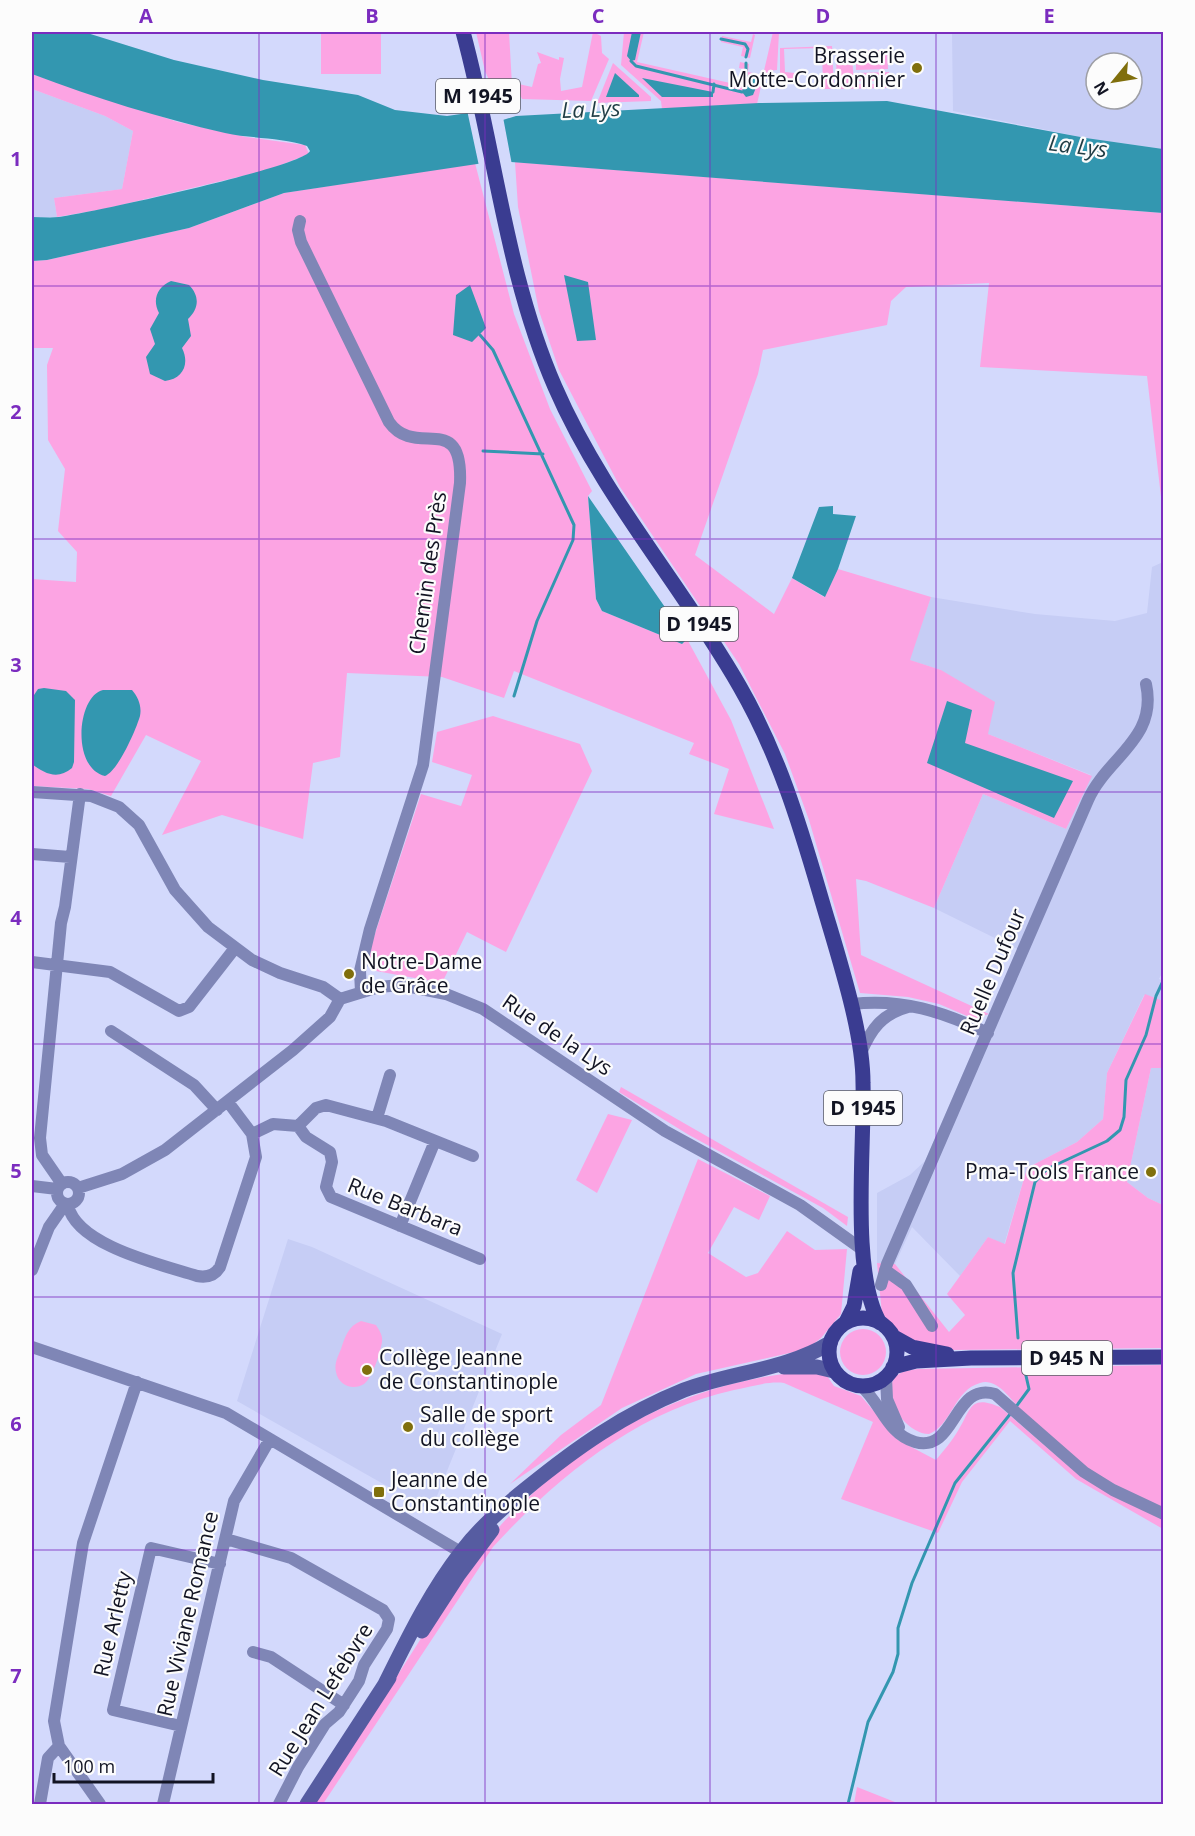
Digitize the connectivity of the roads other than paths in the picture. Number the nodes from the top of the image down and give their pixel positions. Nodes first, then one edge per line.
1 (464, 32) edge
2 (489, 141) joint
3 (300, 221) dead end
4 (1146, 684) dead end
5 (32, 792) edge
6 (80, 794) junction
7 (32, 854) edge
8 (70, 857) junction
9 (235, 948) junction
10 (32, 962) edge
11 (57, 965) junction
12 (361, 992) junction
13 (340, 999) junction
14 (852, 1004) junction
15 (912, 1006) junction
16 (111, 1031) dead end
17 (988, 1033) junction
18 (861, 1053) junction
19 (390, 1075) dead end
20 (228, 1102) junction
21 (217, 1110) junction
22 (377, 1118) junction
23 (298, 1126) junction
24 (252, 1134) junction
25 (39, 1138) junction
26 (435, 1141) junction
27 (32, 1151) edge
28 (473, 1156) dead end
29 (32, 1186) edge
30 (60, 1186) junction
31 (78, 1188) junction
32 (66, 1204) junction
33 (400, 1226) junction
34 (863, 1250) junction
35 (480, 1259) dead end
36 (32, 1270) edge
37 (885, 1270) junction
38 (881, 1285) dead end
39 (846, 1322) junction
40 (880, 1323) junction
41 (932, 1326) dead end
42 (894, 1337) junction
43 (830, 1342) junction
44 (32, 1347) edge
45 (1164, 1357) edge
46 (971, 1358) junction
47 (772, 1366) junction
48 (834, 1371) junction
49 (890, 1372) junction
50 (137, 1382) junction
51 (861, 1386) junction
52 (270, 1439) junction
53 (909, 1440) junction
54 (1164, 1514) edge
55 (226, 1539) junction
56 (465, 1555) junction
57 (220, 1564) junction
58 (253, 1652) dead end
59 (344, 1705) junction
60 (181, 1726) junction
61 (59, 1746) junction
62 (40, 1804) edge
63 (100, 1804) edge
64 (163, 1804) edge
65 (279, 1804) edge
66 (307, 1804) edge

1 - 2 main road, M 1945
2 - 14 main road, D 1945
3 - 12 street, Chemin des Près
4 - 17 street, Ruelle Dufour
5 - 6 street
6 - 8 street
6 - 9 street
7 - 8 street
8 - 11 street
9 - 11 street
9 - 13 street
10 - 11 street
11 - 25 street
12 - 13 street, Rue de la Lys
12 - 34 street, Rue de la Lys
13 - 20 street
14 - 15 street
14 - 18 main road, D 1945
15 - 17 street
15 - 18 street
16 - 21 street
17 - 37 street, Ruelle Dufour
18 - 34 main road, D 1945
19 - 22 street
20 - 21 street
20 - 24 street
21 - 31 street
22 - 23 street
22 - 26 street
23 - 24 street
23 - 33 street, Rue Barbara
24 - 32 street
25 - 27 street
25 - 30 street
26 - 28 street
26 - 33 street
29 - 30 street
30 - 31 street
30 - 32 street
31 - 32 street
32 - 36 street
33 - 35 street, Rue Barbara
34 - 39 main road, D 1945
34 - 40 main road, D 1945
37 - 38 street, Ruelle Dufour
37 - 41 street
39 - 40 main road
39 - 43 main road
40 - 42 main road
42 - 46 main road, D 945 N
42 - 49 main road
43 - 47 main road
43 - 48 main road
44 - 50 street
45 - 46 main road, D 945 N
46 - 49 main road, D 945 N
47 - 48 main road
47 - 56 main road
48 - 51 main road
49 - 51 main road
49 - 53 street
50 - 52 street
50 - 61 street
51 - 53 street
52 - 55 street, Rue Viviane Romance
52 - 56 street
53 - 54 street
55 - 57 street, Rue Viviane Romance
55 - 59 street, Rue Jean Lefebvre
56 - 66 main road
57 - 60 street, Rue Viviane Romance
57 - 60 street, Rue Arletty
58 - 59 street
59 - 65 street, Rue Jean Lefebvre
60 - 64 street, Rue Viviane Romance
61 - 62 street
61 - 63 street

